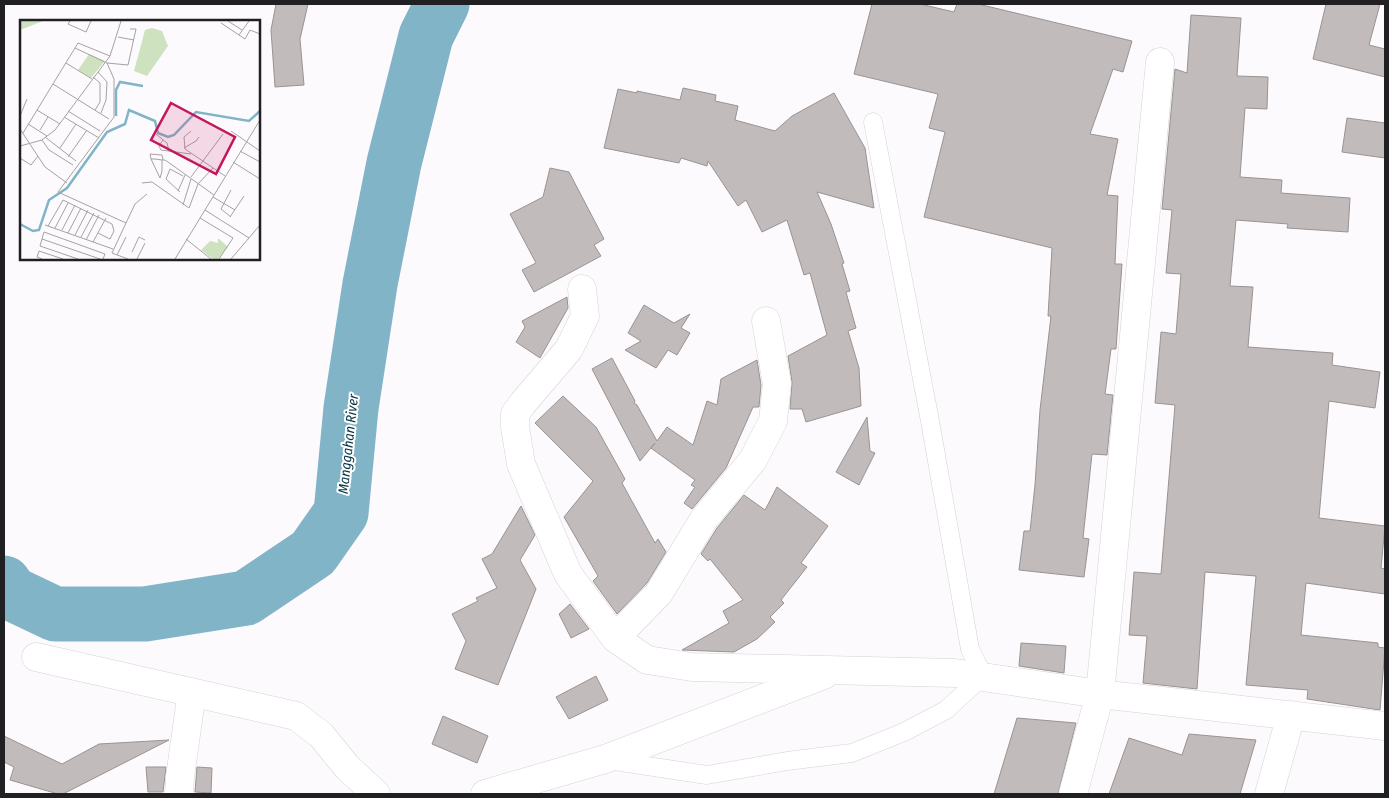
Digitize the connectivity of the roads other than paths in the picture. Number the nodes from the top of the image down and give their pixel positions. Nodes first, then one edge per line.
1 (1160, 62) dead end
2 (873, 122) dead end
3 (582, 289) dead end
4 (766, 321) dead end
5 (615, 638) junction
6 (36, 657) dead end
7 (837, 670) junction
8 (983, 676) junction
9 (192, 692) junction
10 (1100, 694) junction
11 (1291, 715) junction
12 (1385, 726) edge
13 (605, 759) junction
14 (179, 794) edge
15 (376, 794) edge
16 (485, 794) edge
17 (1073, 794) edge
18 (1269, 794) edge

1 - 10 street
2 - 8 lane
3 - 5 street
4 - 5 street
5 - 7 street
6 - 9 street
7 - 8 street
7 - 13 street
8 - 10 street
8 - 13 lane
9 - 14 street
9 - 15 street
10 - 11 street
10 - 17 street
11 - 12 street
11 - 18 street
13 - 16 street

